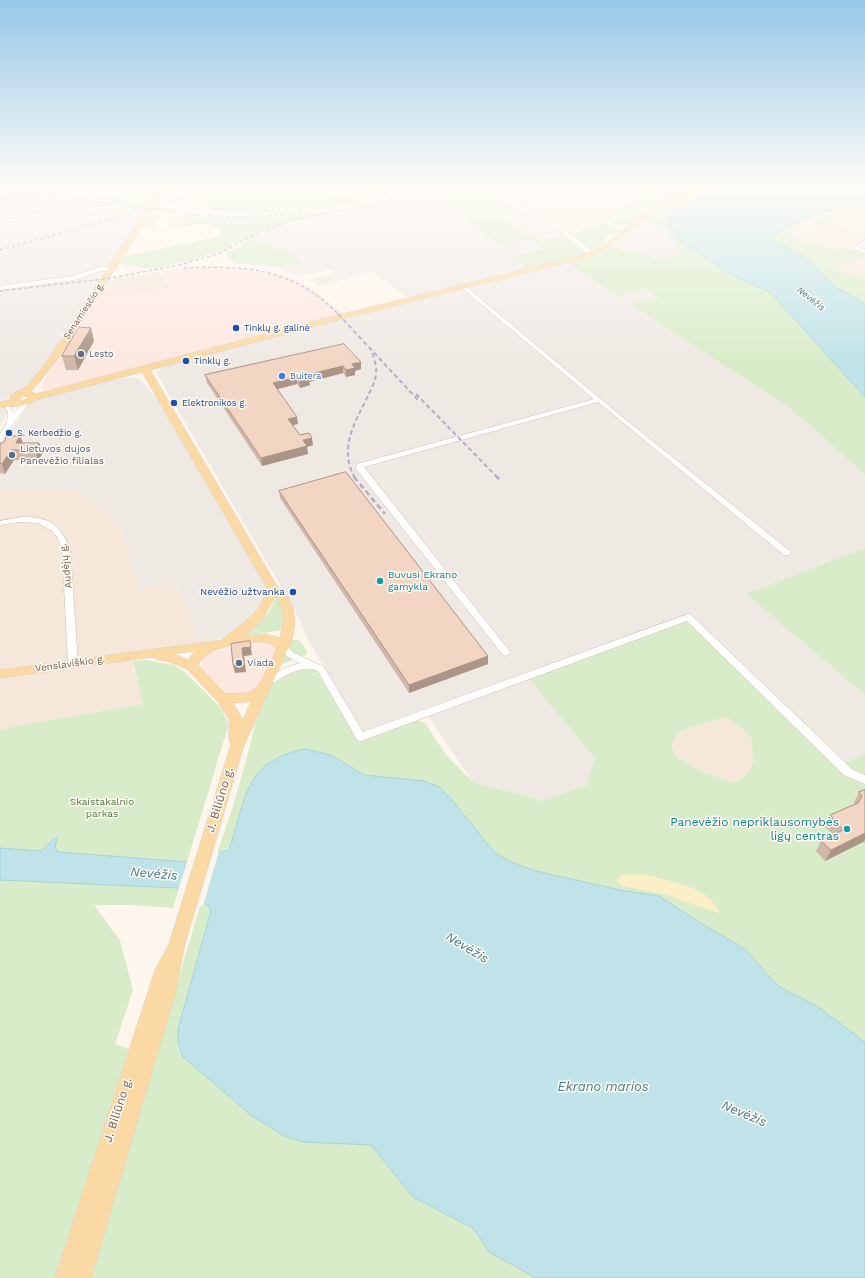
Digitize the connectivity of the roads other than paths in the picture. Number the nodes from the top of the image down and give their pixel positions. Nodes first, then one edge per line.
1 (126, 247) edge
2 (583, 247) edge
3 (602, 247) edge
4 (858, 247) edge
5 (865, 251) edge
6 (592, 254) junction
7 (112, 269) junction
8 (464, 287) junction
9 (0, 288) edge
10 (145, 369) junction
11 (42, 375) junction
12 (64, 389) junction
13 (22, 393) junction
14 (33, 396) junction
15 (599, 400) junction
16 (7, 404) edge
17 (10, 422) junction
18 (0, 440) edge
19 (0, 523) edge
20 (787, 553) dead end
21 (273, 588) junction
22 (219, 644) junction
23 (283, 648) junction
24 (506, 652) dead end
25 (140, 654) junction
26 (73, 664) junction
27 (192, 666) junction
28 (317, 666) junction
29 (0, 674) edge
30 (264, 686) junction
31 (223, 700) junction
32 (236, 748) junction
33 (865, 780) edge
34 (177, 944) junction
35 (64, 1278) edge
36 (81, 1278) edge

1 - 7 main road, Senamiesčio g.
2 - 6 street
3 - 6 main road
4 - 5 street
6 - 8 main road
7 - 9 street
7 - 11 main road, Senamiesčio g.
8 - 10 main road
8 - 15 street
10 - 12 main road
10 - 21 main road
11 - 13 main road, Senamiesčio g.
11 - 14 main road, Senamiesčio g.
12 - 14 main road
12 - 14 main road
13 - 14 main road
13 - 16 main road, Senamiesčio g.
14 - 16 main road
14 - 17 street, Senamiesčio g.
15 - 20 street
15 - 24 street
16 - 17 street
17 - 18 street, Senamiesčio g.
19 - 26 street, Audėjų g.
21 - 22 main road
21 - 23 main road
22 - 23 main road, Venslaviškio g.
22 - 25 main road, Venslaviškio g.
22 - 27 main road
23 - 28 street
23 - 30 main road, J. Biliūno g.
25 - 26 main road, Venslaviškio g.
25 - 27 main road, Venslaviškio g.
26 - 29 main road, Venslaviškio g.
27 - 31 main road, J. Biliūno g.
28 - 30 street
28 - 33 street
30 - 31 main road
30 - 32 main road, J. Biliūno g.
31 - 32 main road, J. Biliūno g.
32 - 34 main road, J. Biliūno g.
34 - 35 main road, J. Biliūno g.
34 - 36 main road, J. Biliūno g.

